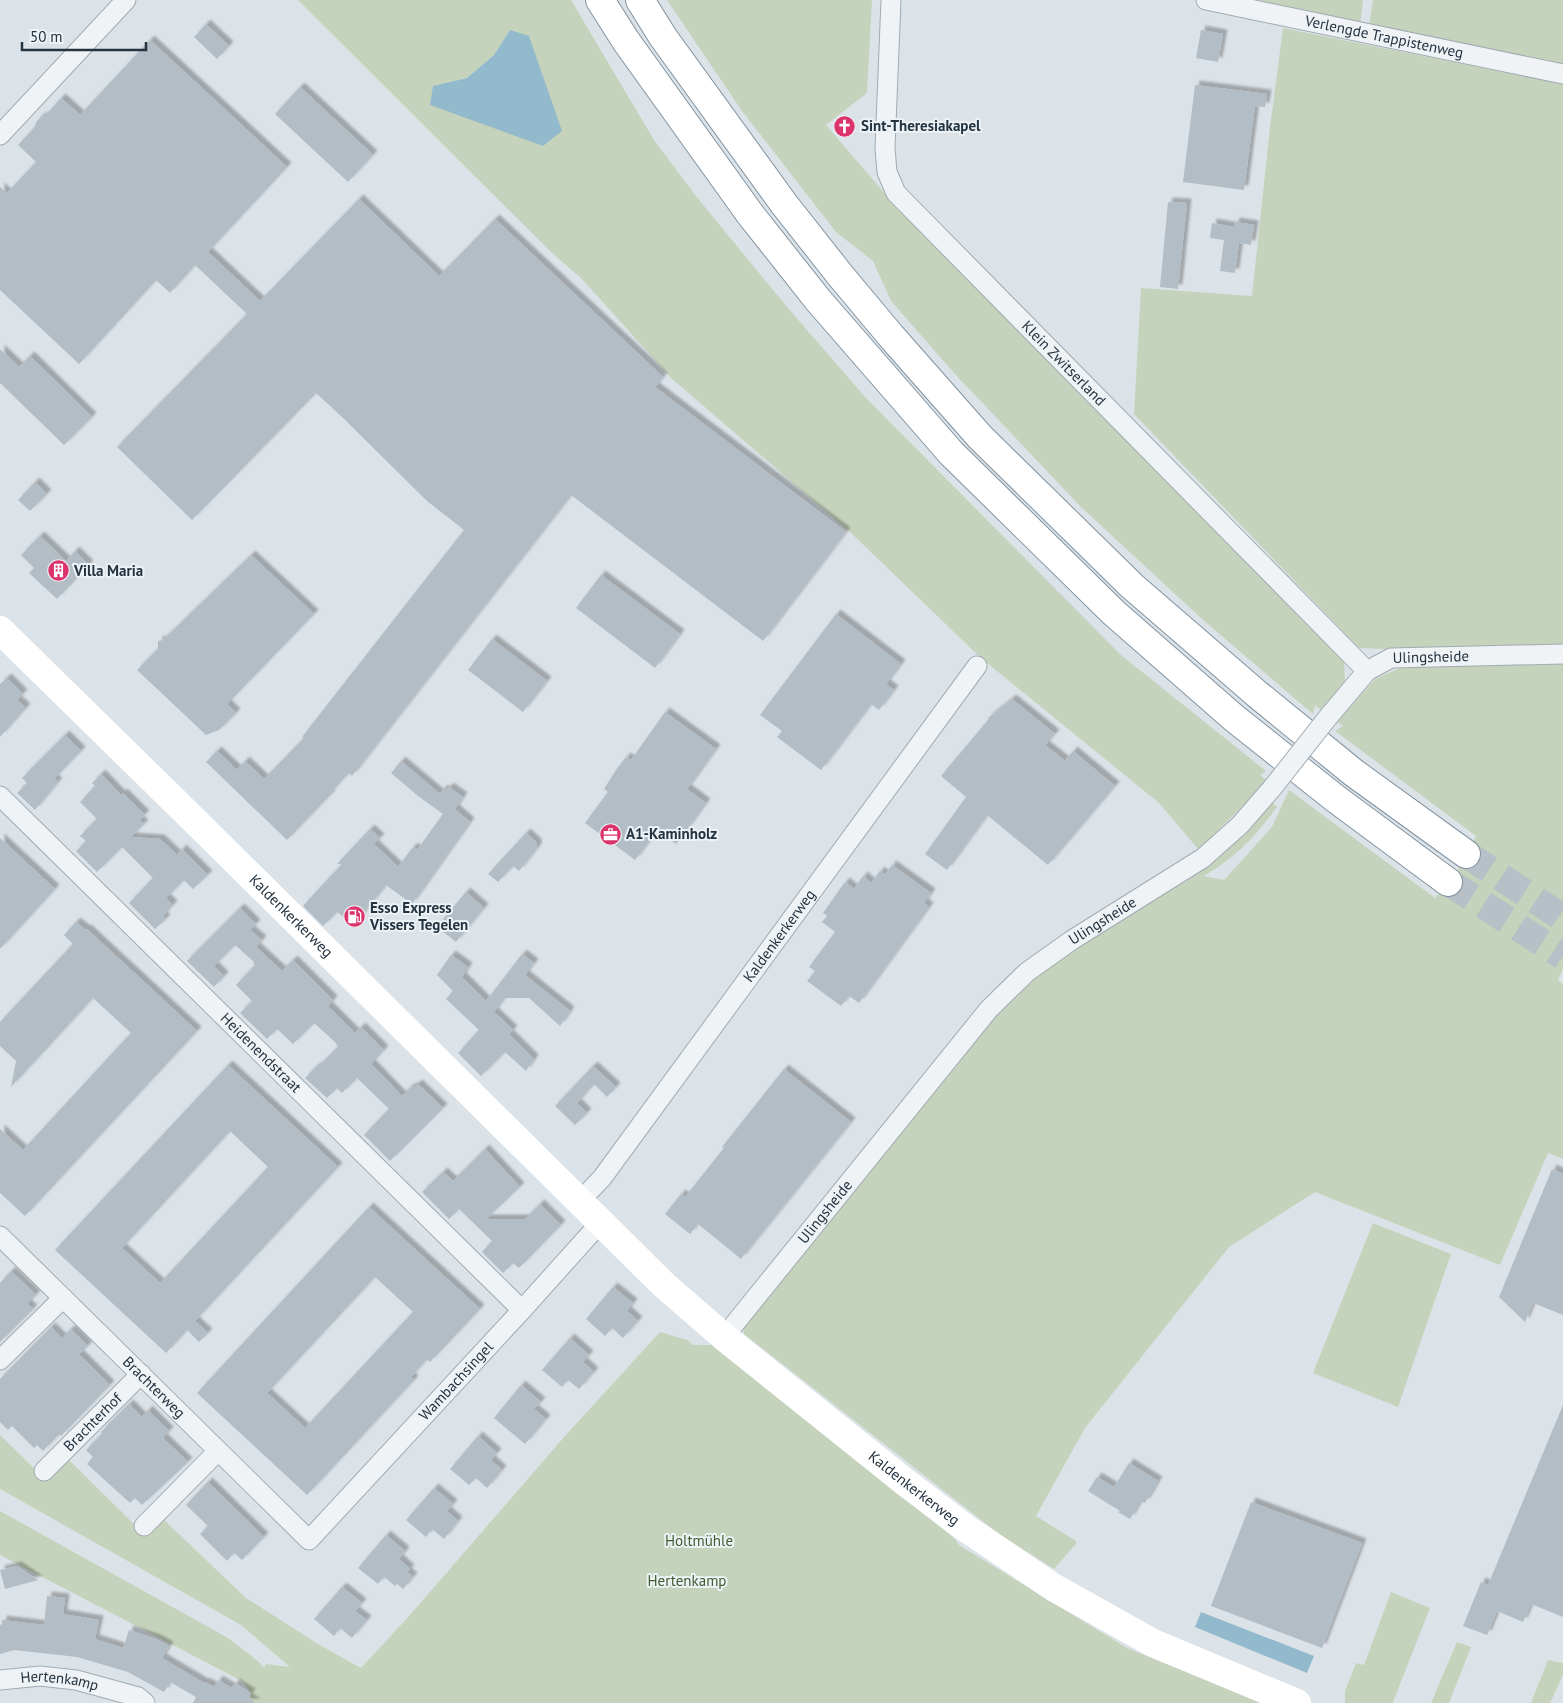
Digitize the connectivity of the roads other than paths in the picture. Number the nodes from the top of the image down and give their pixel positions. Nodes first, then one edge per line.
1 (126, 0) edge
2 (600, 0) edge
3 (640, 0) edge
4 (891, 0) edge
5 (1206, 0) edge
6 (1563, 74) edge
7 (0, 135) edge
8 (0, 630) edge
9 (1563, 654) edge
10 (977, 666) dead end
11 (1367, 671) junction
12 (0, 796) edge
13 (1466, 854) tunnel mouth
14 (1448, 882) tunnel mouth
15 (580, 1201) junction
16 (600, 1222) junction
17 (0, 1236) edge
18 (63, 1298) junction
19 (522, 1310) junction
20 (724, 1337) junction
21 (0, 1360) edge
22 (141, 1374) junction
23 (218, 1450) junction
24 (44, 1471) dead end
25 (144, 1526) dead end
26 (309, 1540) joint
27 (0, 1680) edge
28 (145, 1703) edge
29 (1297, 1703) edge

1 - 7 street
2 - 14 main road
3 - 13 main road
4 - 11 street, Klein Zwitserland
5 - 6 street, Verlengde Trappistenweg
8 - 15 main road, Kaldenkerkerweg
9 - 11 street, Ulingsheide
10 - 15 street, Kaldenkerkerweg
11 - 20 street, Ulingsheide, bridge
12 - 19 street, Heidenendstraat
15 - 16 main road, Kaldenkerkerweg
16 - 19 street, Wambachsingel
16 - 20 main road, Kaldenkerkerweg
17 - 18 street, Brachterweg
18 - 21 street
18 - 22 street, Brachterweg
19 - 26 street, Wambachsingel
20 - 29 main road, Kaldenkerkerweg
22 - 23 street, Brachterweg
22 - 24 street, Brachterhof
23 - 25 street
23 - 26 street, Brachterweg
27 - 28 street, Hertenkamp

